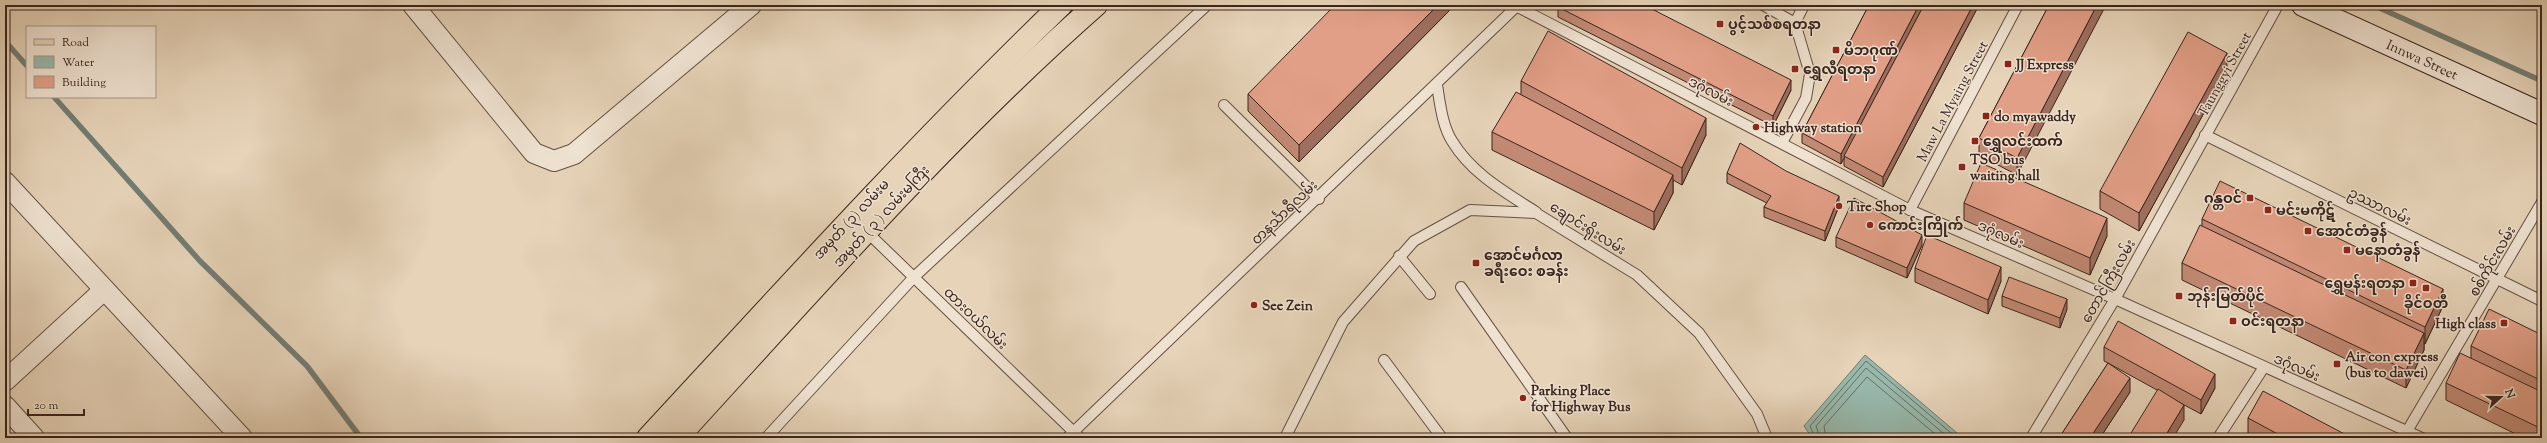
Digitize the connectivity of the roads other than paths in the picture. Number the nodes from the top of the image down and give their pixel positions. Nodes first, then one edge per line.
1 (751, 5) edge
2 (1061, 5) edge
3 (1206, 5) edge
4 (1763, 5) edge
5 (1804, 5) edge
6 (2018, 5) edge
7 (2278, 5) edge
8 (2303, 5) edge
9 (1516, 6) edge
10 (1088, 7) edge
11 (421, 8) edge
12 (1795, 22) junction
13 (1437, 85) junction
14 (1224, 105) dead end
15 (2542, 114) edge
16 (2205, 135) junction
17 (1782, 143) junction
18 (5, 182) edge
19 (1319, 199) junction
20 (2542, 202) edge
21 (1910, 210) junction
22 (1536, 213) junction
23 (859, 225) junction
24 (1399, 256) junction
25 (914, 277) junction
26 (2497, 280) junction
27 (1461, 287) dead end
28 (104, 290) junction
29 (1430, 294) dead end
30 (2115, 299) junction
31 (2542, 301) edge
32 (1384, 360) dead end
33 (2264, 367) junction
34 (5, 381) edge
35 (5, 406) edge
36 (2405, 434) edge
37 (1073, 436) edge
38 (34, 438) edge
39 (242, 438) edge
40 (648, 438) edge
41 (676, 438) edge
42 (766, 438) edge
43 (1285, 438) edge
44 (1442, 438) edge
45 (1566, 438) edge
46 (1766, 438) edge
47 (2031, 438) edge
48 (2218, 438) edge
49 (2422, 438) edge

1 - 11 street
2 - 23 main road, အမှတ် (၃) လမ်းမ
3 - 25 lane
4 - 12 lane
5 - 12 lane
6 - 21 lane, Maw La Myaing Street
7 - 16 lane, Taunggyi Street
8 - 15 street, Innwa Street
9 - 13 lane, တနင်္သာရီလမ်း
9 - 17 lane, ဒဂုံလမ်း
10 - 23 main road, အမှတ် ( ၃ ) လမ်းမကြီး
12 - 17 lane
13 - 19 lane, တနင်္သာရီလမ်း
13 - 22 lane
14 - 19 lane
16 - 26 lane, ဥဿာလမ်း
16 - 30 lane, တောင်ကြီးလမ်း
17 - 21 lane, ဒဂုံလမ်း
18 - 28 street
19 - 37 lane, တနင်္သာရီလမ်း
20 - 26 lane, စစ်ကိုင်းလမ်း
21 - 30 lane, ဒဂုံလမ်း
22 - 24 lane, ချောင်းရိုးလမ်း
22 - 46 lane, ချောင်းရိုးလမ်း
23 - 25 lane, ထားဝယ်လမ်း
23 - 40 main road, အမှတ် (၃) လမ်းမ
23 - 41 main road, အမှတ် ( ၃ ) လမ်းမကြီး
24 - 29 lane
24 - 43 lane, ချောင်းရိုးလမ်း
25 - 37 lane, ထားဝယ်လမ်း
25 - 42 lane
26 - 31 lane, ဥဿာလမ်း
26 - 36 lane, စစ်ကိုင်းလမ်း
27 - 45 lane
28 - 34 street
28 - 39 street
30 - 33 lane, ဒဂုံလမ်း
30 - 47 lane, တောင်ကြီးလမ်း
32 - 44 lane
33 - 36 lane, ဒဂုံလမ်း
33 - 48 lane
35 - 38 street
36 - 49 lane, ဒဂုံလမ်း

